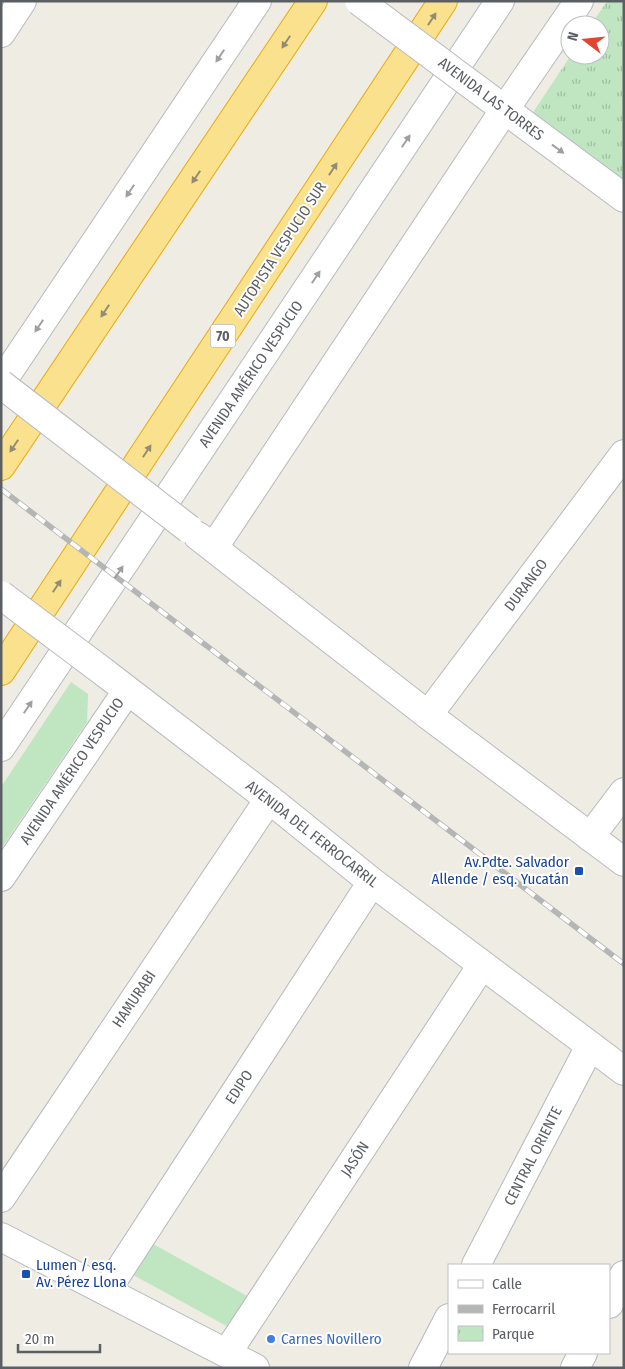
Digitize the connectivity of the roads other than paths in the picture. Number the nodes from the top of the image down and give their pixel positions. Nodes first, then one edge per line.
1 (22, 1) edge
2 (257, 1) edge
3 (313, 1) edge
4 (359, 1) edge
5 (443, 1) edge
6 (500, 1) edge
7 (579, 1) edge
8 (1, 33) edge
9 (505, 110) junction
10 (624, 198) edge
11 (1, 384) edge
12 (624, 454) edge
13 (1, 466) edge
14 (214, 547) junction
15 (1, 595) edge
16 (1, 671) edge
17 (127, 690) junction
18 (428, 715) junction
19 (1, 747) edge
20 (624, 792) edge
21 (269, 799) junction
22 (590, 837) junction
23 (624, 862) edge
24 (1, 877) edge
25 (372, 882) junction
26 (482, 965) junction
27 (590, 1046) junction
28 (624, 1071) edge
29 (1, 1198) edge
30 (1, 1237) edge
31 (477, 1264) edge
32 (624, 1275) edge
33 (106, 1291) junction
34 (610, 1302) edge
35 (448, 1320) edge
36 (227, 1354) junction
37 (582, 1354) edge
38 (254, 1368) edge
39 (423, 1368) edge
40 (575, 1368) edge

1 - 8 street
2 -> 11 street
3 -> 13 highway
4 - 9 street, AVENIDA LAS TORRES, bridge
16 -> 5 highway, AUTOPISTA VESPUCIO SUR / 70
19 -> 6 street, AVENIDA AMÉRICO VESPUCIO
7 - 9 street
9 -> 10 street, AVENIDA LAS TORRES
9 - 14 street
11 - 14 street, bridge
12 - 18 street, DURANGO
14 - 18 street
15 - 17 street, AVENIDA DEL FERROCARRIL, bridge
17 - 21 street, AVENIDA DEL FERROCARRIL
17 - 24 street, AVENIDA AMÉRICO VESPUCIO
18 - 22 street
20 - 22 street
21 - 25 street, AVENIDA DEL FERROCARRIL
21 - 29 street, HAMURABI
22 - 23 street
25 - 26 street, AVENIDA DEL FERROCARRIL
25 - 33 street, EDIPO
26 - 27 street, AVENIDA DEL FERROCARRIL
26 - 36 street, JASÓN
27 - 28 street, AVENIDA DEL FERROCARRIL
27 - 31 street, CENTRAL ORIENTE
30 - 33 street
32 - 34 street
33 - 36 street
35 - 39 street
36 - 38 street
37 - 40 street

